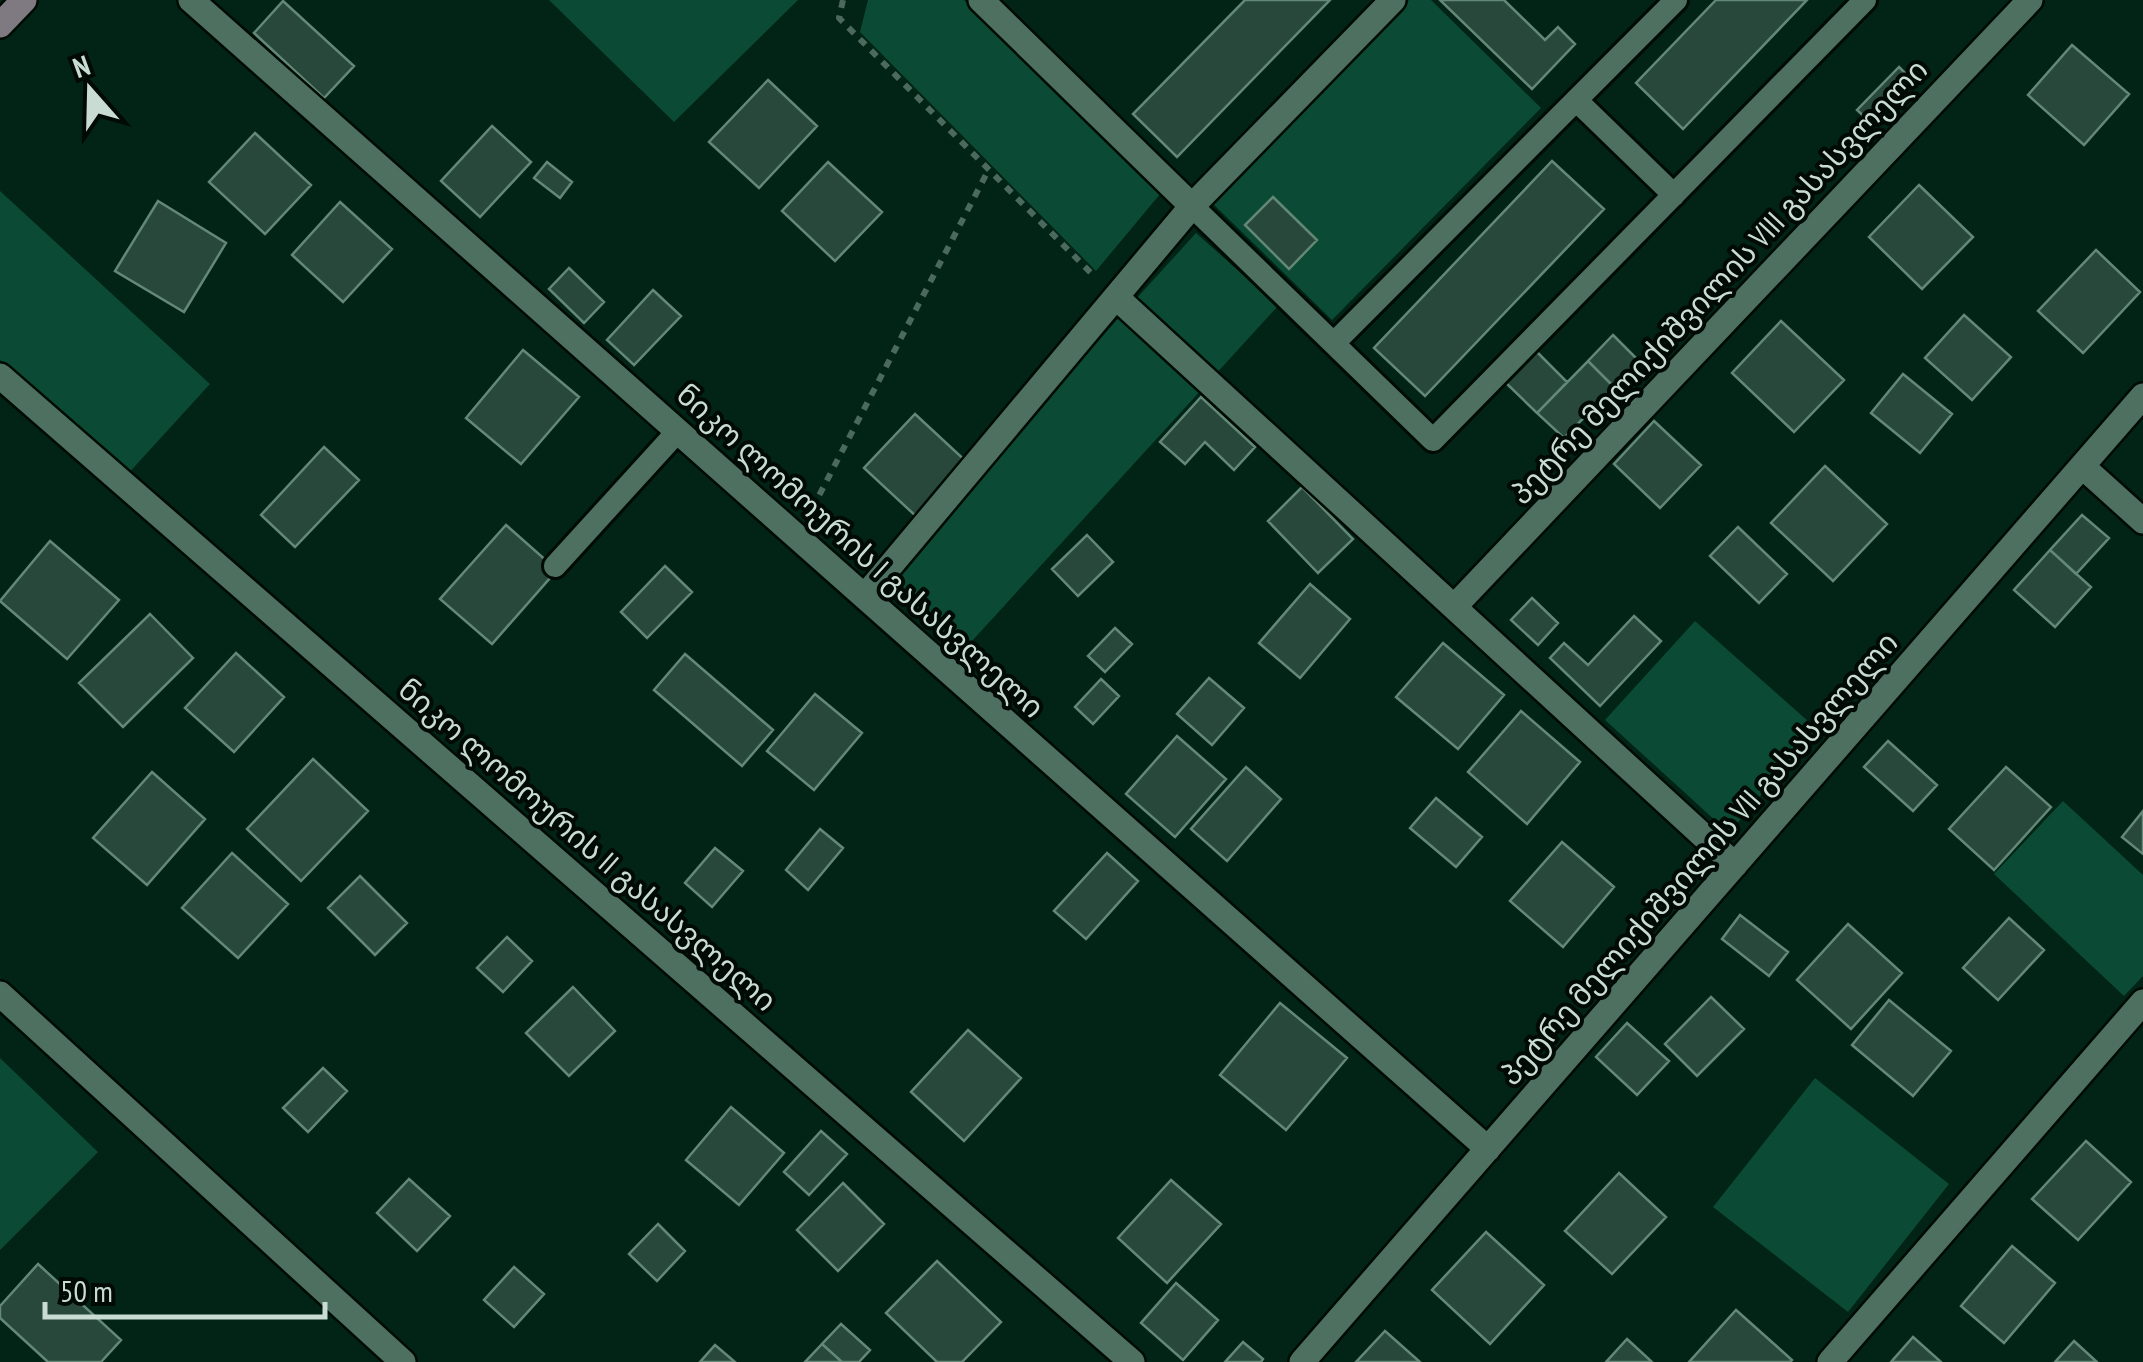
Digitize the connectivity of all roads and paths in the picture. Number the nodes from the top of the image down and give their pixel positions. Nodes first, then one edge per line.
1 (24, 0) edge
2 (191, 0) edge
3 (844, 0) edge
4 (981, 0) edge
5 (1393, 0) edge
6 (1676, 0) edge
7 (1865, 0) edge
8 (2030, 0) edge
9 (0, 25) edge
10 (1576, 100) junction
11 (988, 169) junction
12 (1674, 195) junction
13 (1192, 206) junction
14 (1116, 297) junction
15 (1334, 343) junction
16 (0, 376) edge
17 (2143, 396) edge
18 (678, 431) junction
19 (2082, 466) junction
20 (2143, 521) edge
21 (797, 537) junction
22 (555, 566) dead end
23 (864, 596) junction
24 (1454, 608) junction
25 (1735, 865) junction
26 (0, 994) edge
27 (2143, 1002) edge
28 (1488, 1148) junction
29 (403, 1362) edge
30 (1132, 1362) edge
31 (1302, 1362) edge
32 (1830, 1362) edge

1 - 9 street
2 - 18 street, ნიკო ლომოურის I გასასვლელი
3 - 11 path
4 - 13 street
5 - 13 street
6 - 10 lane
7 - 12 lane
8 - 24 street, პეტრე მელიქიშვილის VIII გასასვლელი
10 - 12 lane
10 - 15 lane
11 - 14 path
11 - 21 path
12 - 15 lane
13 - 14 street
13 - 15 lane
14 - 23 street
14 - 24 street
16 - 30 street, ნიკო ლომოურის II გასასვლელი
17 - 19 street, პეტრე მელიქიშვილის VII გასასვლელი
18 - 21 street, ნიკო ლომოურის I გასასვლელი
18 - 22 lane
19 - 20 street
19 - 25 street, პეტრე მელიქიშვილის VII გასასვლელი
21 - 23 street, ნიკო ლომოურის I გასასვლელი
23 - 28 street, ნიკო ლომოურის I გასასვლელი
24 - 25 street
25 - 28 street, პეტრე მელიქიშვილის VII გასასვლელი
26 - 29 street
27 - 32 street
28 - 31 street, პეტრე მელიქიშვილის VII გასასვლელი

